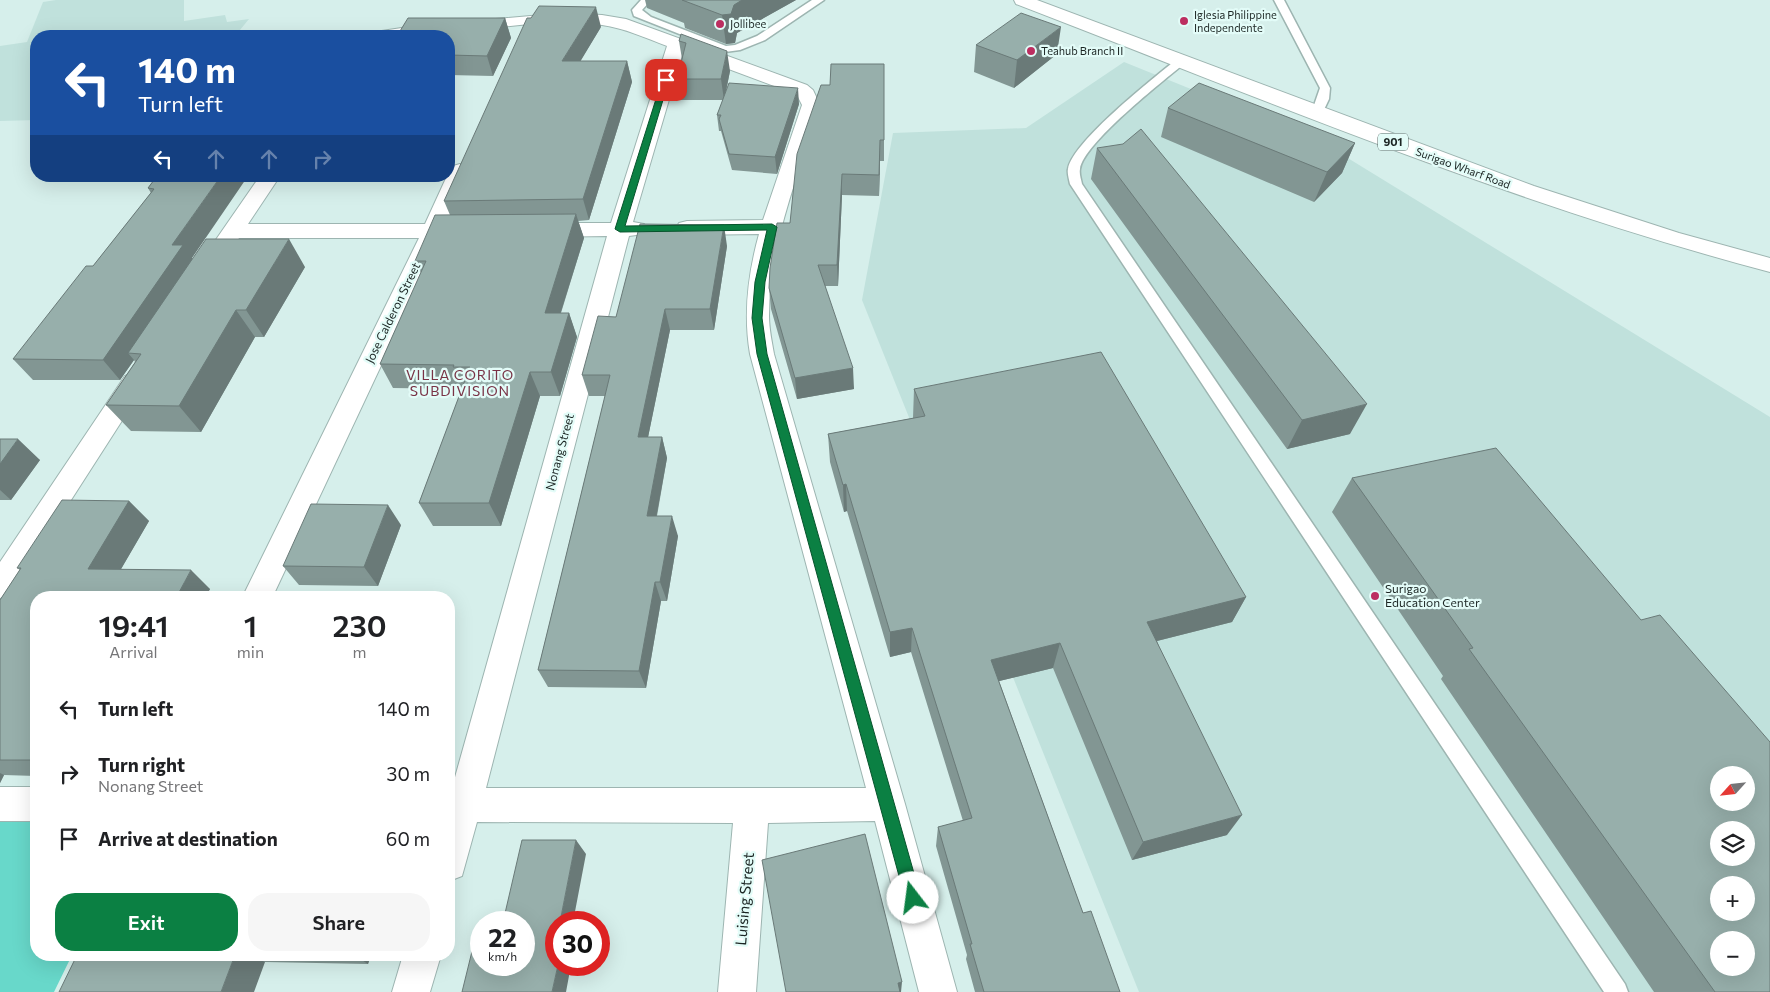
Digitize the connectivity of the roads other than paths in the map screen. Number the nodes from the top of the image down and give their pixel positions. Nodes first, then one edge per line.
1 (646, 0) edge
2 (819, 0) edge
3 (1022, 0) edge
4 (1279, 0) edge
5 (535, 10) edge
6 (417, 30) edge
7 (677, 43) junction
8 (518, 46) edge
9 (1181, 61) junction
10 (1316, 114) junction
11 (470, 148) edge
12 (266, 182) edge
13 (455, 182) edge
14 (455, 182) edge
15 (772, 227) junction
16 (620, 229) junction
17 (520, 230) edge
18 (233, 231) junction
19 (433, 231) junction
20 (471, 231) edge
21 (211, 264) edge
22 (1770, 265) edge
23 (146, 363) edge
24 (0, 586) edge
25 (260, 591) edge
26 (0, 804) edge
27 (30, 804) edge
28 (888, 804) junction
29 (457, 805) edge
30 (752, 806) junction
31 (455, 820) edge
32 (420, 961) edge
33 (412, 992) edge
34 (737, 992) edge
35 (938, 992) edge
36 (1617, 992) edge

1 - 2 lane
3 - 9 street, Surigao Wharf Road / 901
4 - 10 lane
5 - 6 street
5 - 7 street
5 - 8 street
7 - 15 street
7 - 16 street, Nonang Street
9 - 10 street, Surigao Wharf Road / 901
9 - 36 lane
10 - 22 street, Surigao Wharf Road / 901
11 - 13 street, Jose Calderon Street
12 - 18 street
14 - 19 street, Jose Calderon Street
15 - 16 street
15 - 28 street
16 - 17 street
16 - 29 street, Nonang Street
18 - 19 street
18 - 21 street
19 - 20 street
19 - 25 street, Jose Calderon Street
23 - 24 street
26 - 27 street
28 - 30 street
28 - 35 street
29 - 30 street
29 - 31 street, Nonang Street
30 - 34 street, Luising Street
32 - 33 street

